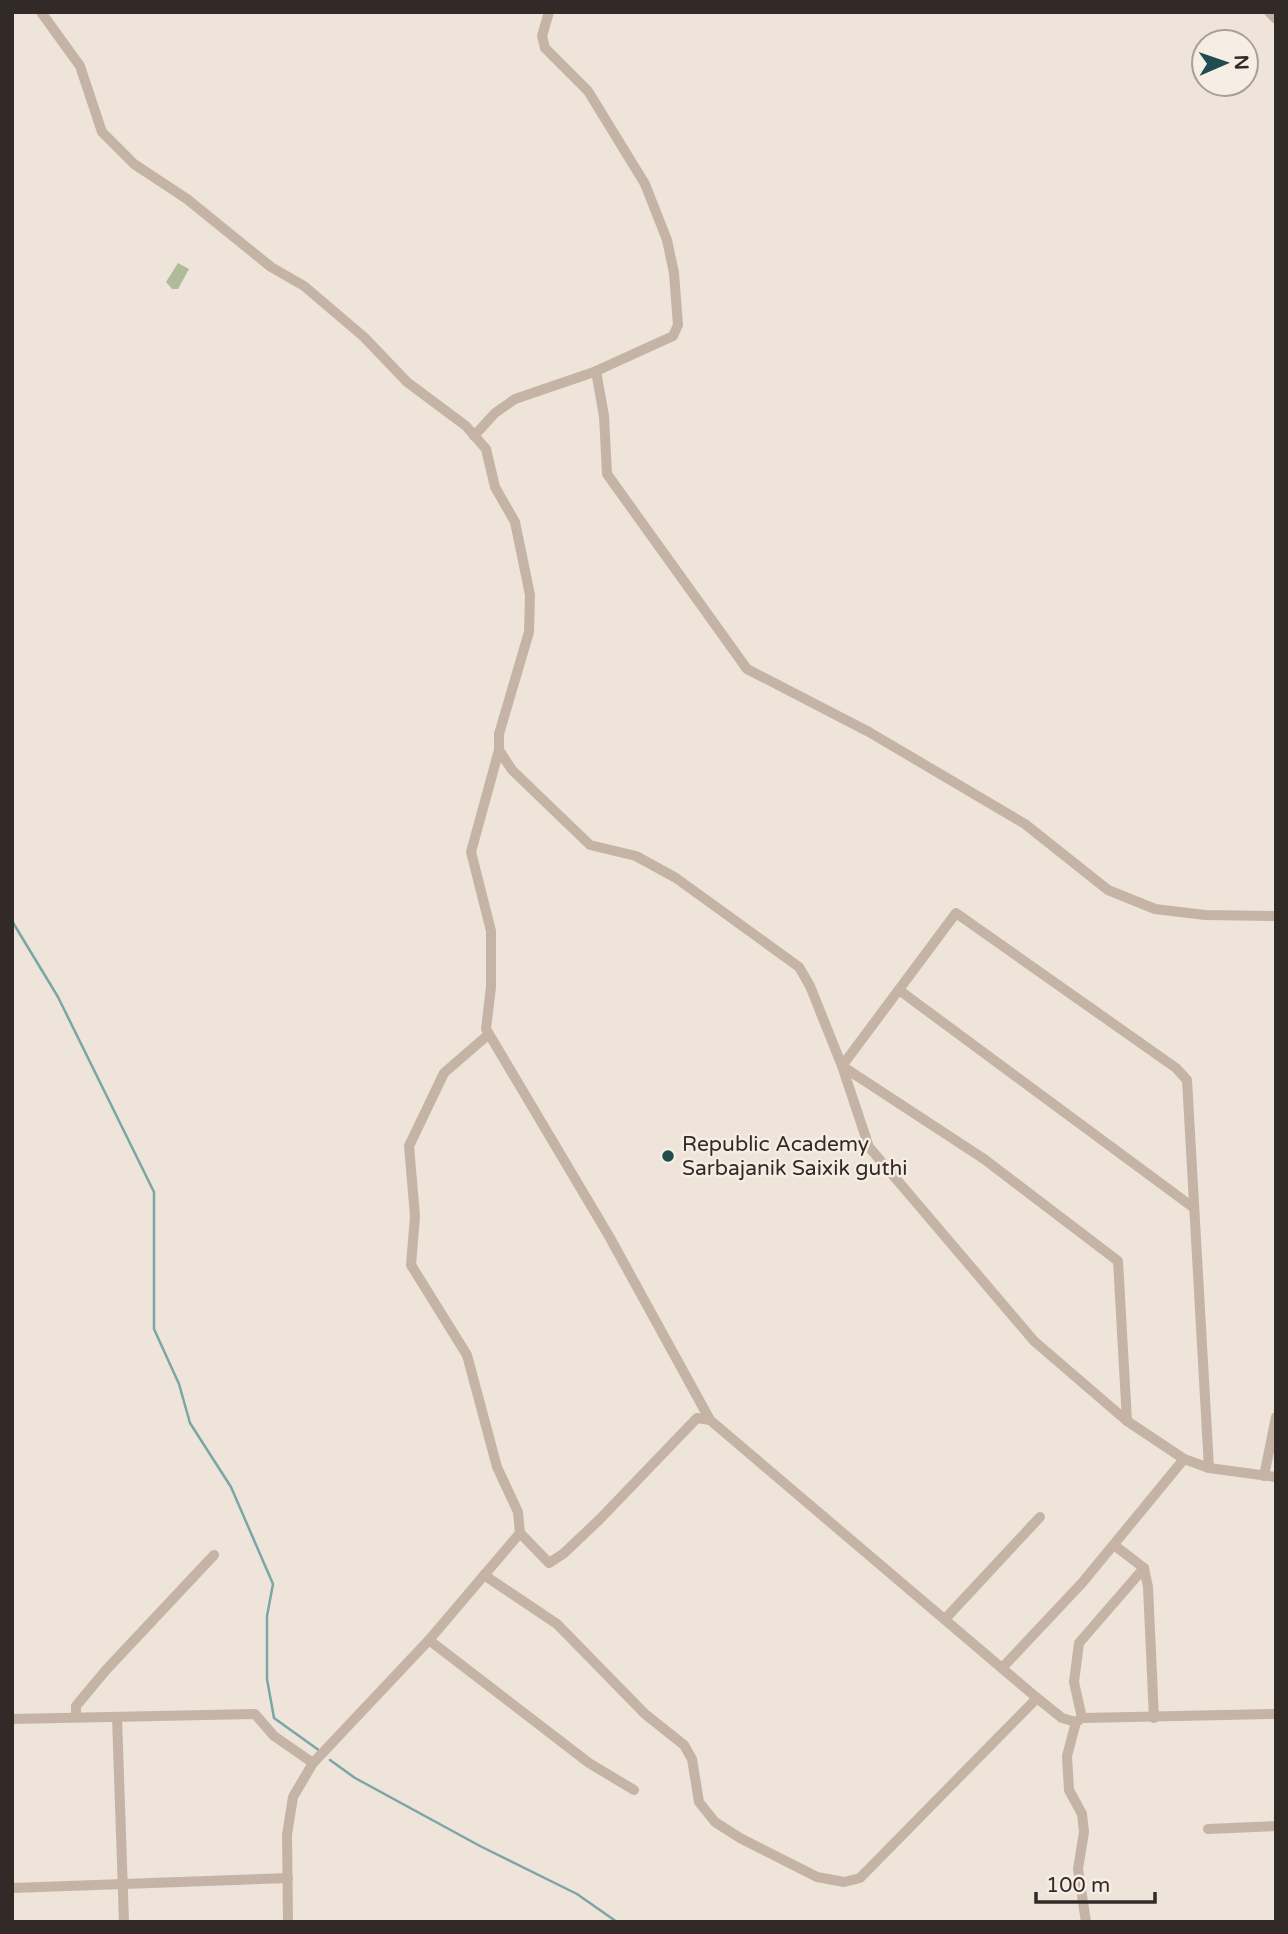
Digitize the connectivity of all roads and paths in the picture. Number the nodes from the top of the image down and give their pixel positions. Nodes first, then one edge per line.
1 (41, 12) edge
2 (549, 12) edge
3 (1269, 12) edge
4 (1276, 19) edge
5 (596, 371) junction
6 (474, 436) junction
7 (499, 750) junction
8 (1276, 916) edge
9 (900, 990) junction
10 (489, 1034) junction
11 (842, 1066) junction
12 (1194, 1208) junction
13 (1276, 1417) edge
14 (710, 1420) junction
15 (1127, 1421) junction
16 (1184, 1459) junction
17 (1209, 1468) junction
18 (1264, 1476) junction
19 (1276, 1477) edge
20 (1040, 1517) dead end
21 (520, 1533) junction
22 (1114, 1545) junction
23 (214, 1555) dead end
24 (1144, 1568) junction
25 (484, 1576) junction
26 (944, 1619) junction
27 (429, 1640) junction
28 (1002, 1668) junction
29 (1037, 1698) junction
30 (1276, 1714) edge
31 (76, 1716) junction
32 (117, 1717) junction
33 (1154, 1718) junction
34 (12, 1719) edge
35 (1079, 1720) junction
36 (313, 1763) junction
37 (634, 1790) dead end
38 (1276, 1826) edge
39 (1208, 1829) dead end
40 (288, 1878) junction
41 (123, 1882) junction
42 (12, 1888) edge
43 (124, 1922) edge
44 (288, 1922) edge
45 (1086, 1922) edge

1 - 6 street
2 - 5 street
3 - 4 street
5 - 6 street
5 - 8 street
6 - 7 street
7 - 10 street
7 - 11 street
9 - 11 street
9 - 12 street
9 - 12 street
10 - 14 street
10 - 21 street
11 - 15 street
11 - 15 street
12 - 17 street
13 - 18 street
14 - 21 street
14 - 26 street
15 - 16 street
16 - 17 street
16 - 22 street
17 - 18 street
18 - 19 street
20 - 26 street
21 - 25 street
22 - 24 street
22 - 28 street
23 - 31 street
24 - 33 street
24 - 35 street
25 - 27 street
25 - 29 street
26 - 28 street
27 - 36 street
27 - 37 street
28 - 29 street
29 - 35 street
30 - 33 street
31 - 32 street
31 - 34 street
32 - 36 street
32 - 41 street
33 - 35 street
35 - 45 street
36 - 40 street
38 - 39 street
40 - 41 street
40 - 44 street
41 - 42 street
41 - 43 street

